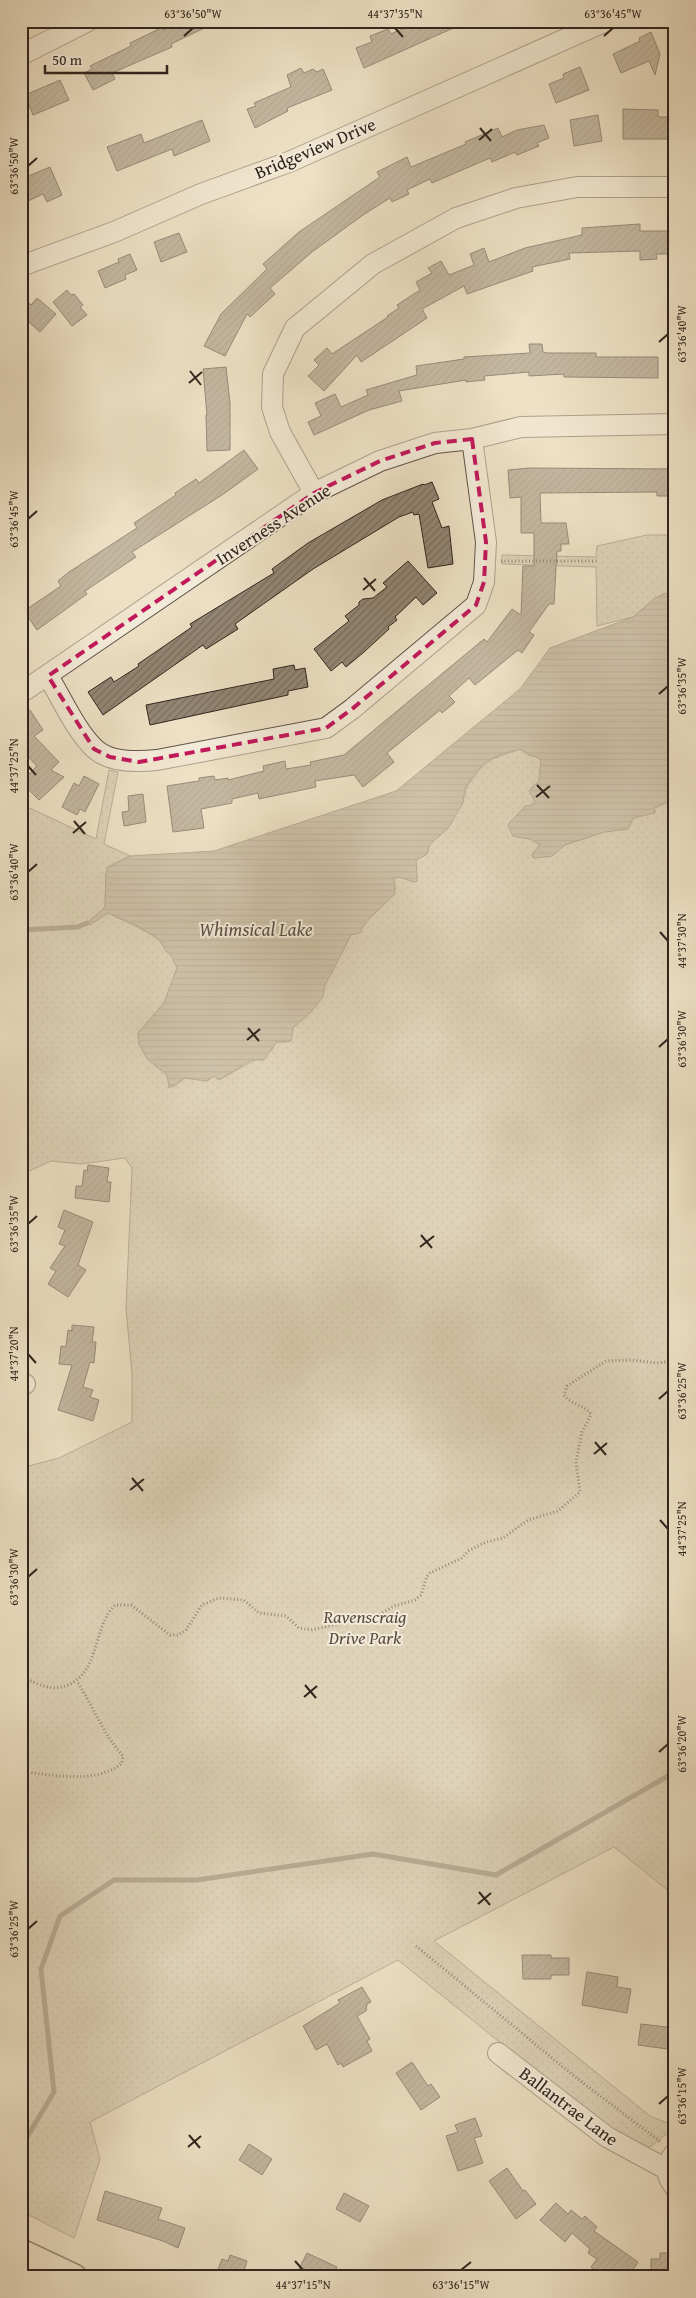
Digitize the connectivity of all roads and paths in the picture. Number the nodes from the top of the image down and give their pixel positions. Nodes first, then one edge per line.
1 (88, 21) edge
2 (606, 21) edge
3 (21, 55) edge
4 (675, 187) edge
5 (21, 266) edge
6 (675, 424) edge
7 (472, 439) junction
8 (314, 493) junction
9 (485, 561) junction
10 (597, 561) dead end
11 (48, 676) junction
12 (21, 693) edge
13 (675, 1361) edge
14 (21, 1676) edge
15 (77, 1681) junction
16 (21, 1772) edge
17 (416, 1946) dead end
18 (498, 2053) dead end
19 (671, 2164) edge
20 (21, 2252) edge
21 (74, 2277) edge

1 - 3 street
2 - 5 street, Bridgeview Drive
4 - 8 street
6 - 7 street, Inverness Avenue
7 - 8 street, Inverness Avenue
7 - 9 street
8 - 11 street, Inverness Avenue
9 - 10 path
9 - 11 street
11 - 12 street, Inverness Avenue
13 - 15 path
14 - 15 path
15 - 16 path
17 - 19 path
18 - 19 street, Ballantrae Lane
20 - 21 main road

